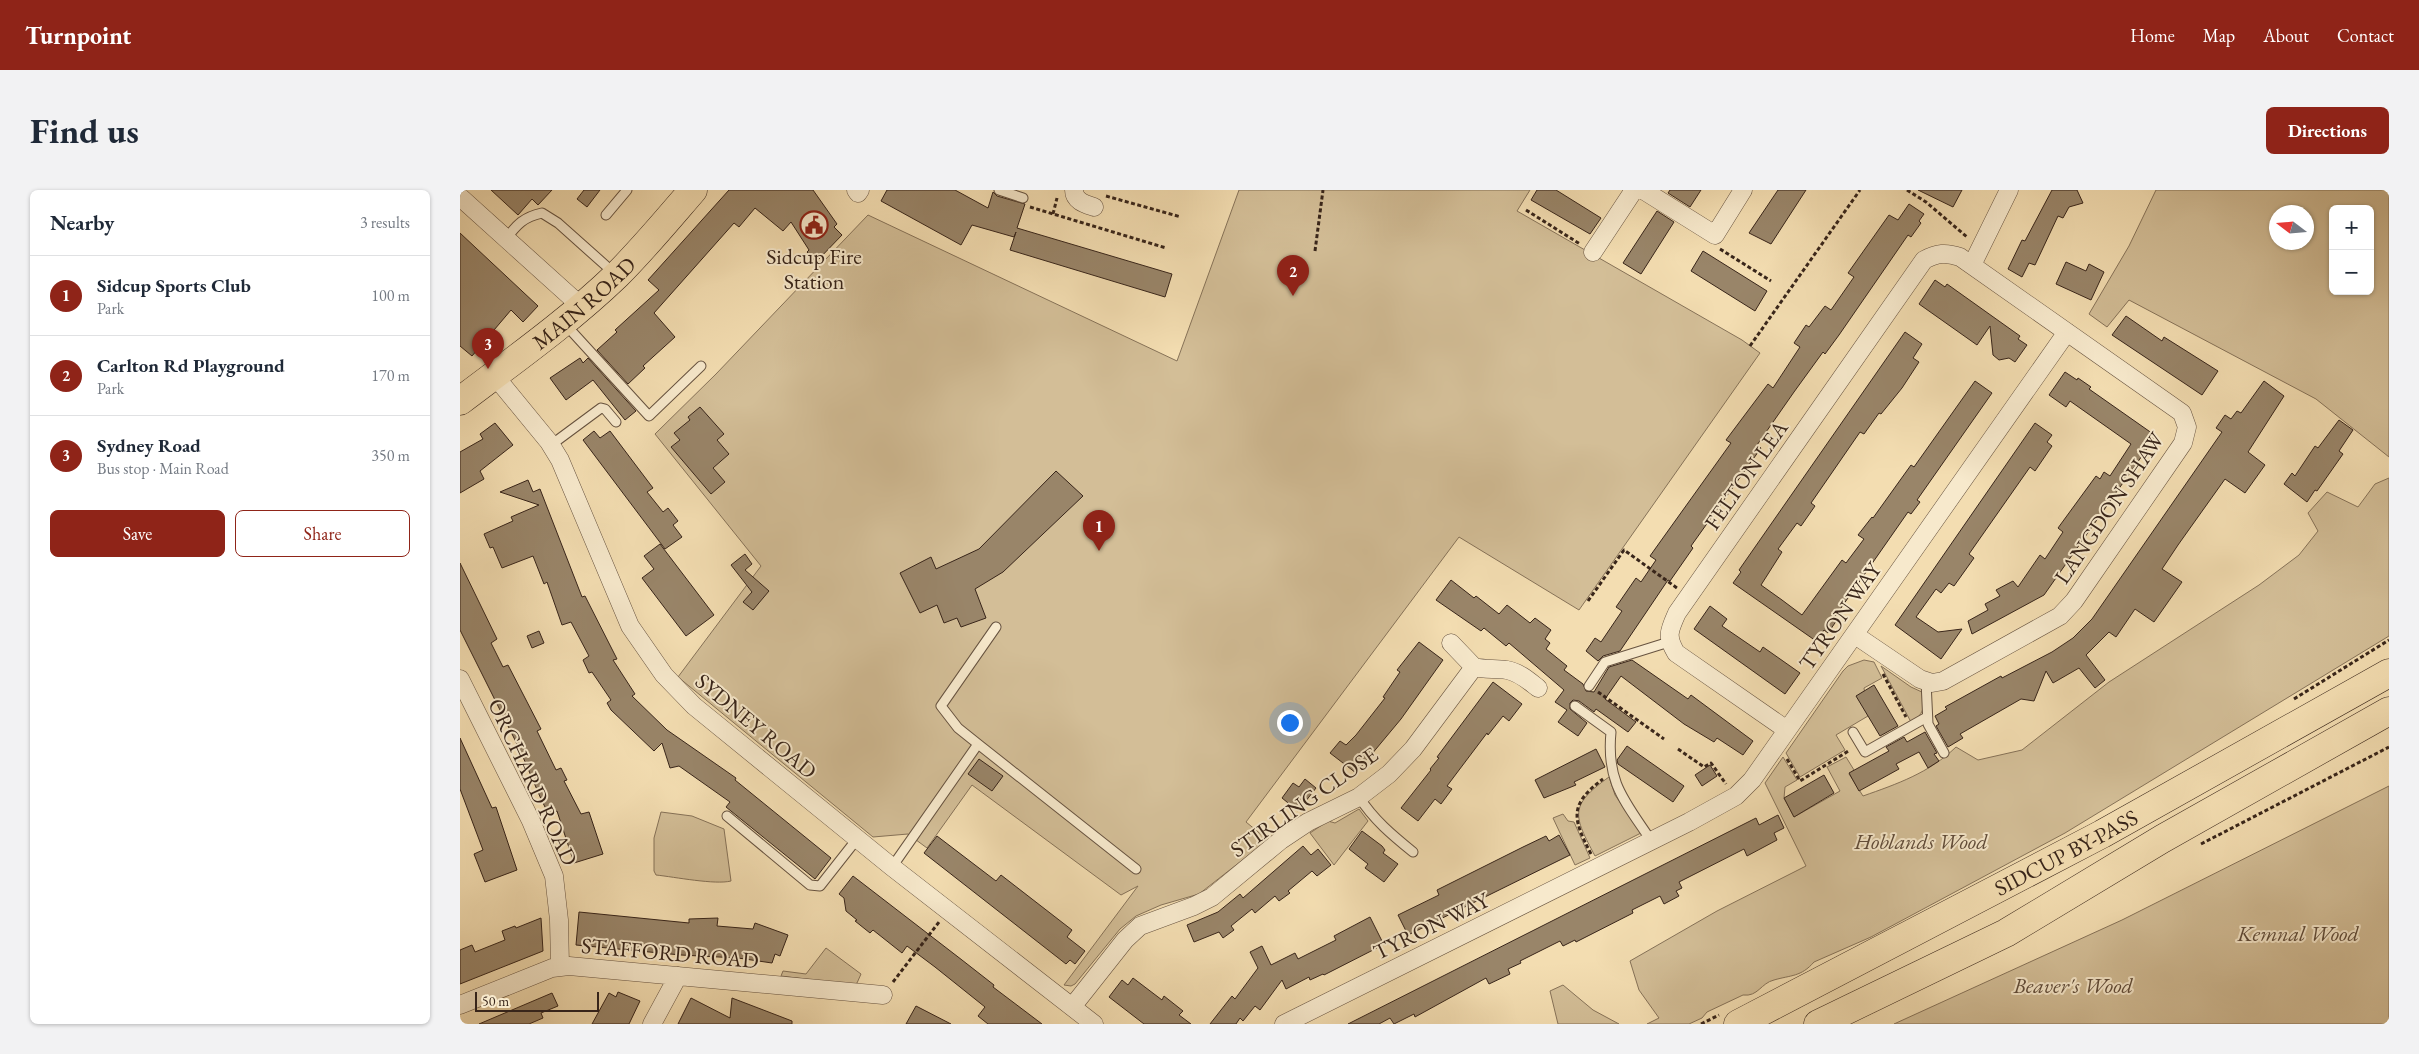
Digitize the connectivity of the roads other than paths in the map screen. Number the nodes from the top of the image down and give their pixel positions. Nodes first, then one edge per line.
1 (627, 190) edge
2 (692, 190) edge
3 (856, 190) edge
4 (860, 190) edge
5 (999, 190) edge
6 (1074, 190) edge
7 (1634, 190) edge
8 (1644, 190) edge
9 (1743, 190) edge
10 (2009, 190) edge
11 (460, 197) edge
12 (1098, 200) road end
13 (1025, 202) road end
14 (606, 215) dead end
15 (506, 239) junction
16 (1593, 252) road end
17 (1976, 258) junction
18 (616, 275) junction
19 (573, 314) junction
20 (2067, 332) junction
21 (701, 366) dead end
22 (494, 375) junction
23 (460, 401) edge
24 (616, 422) dead end
25 (551, 445) junction
26 (996, 627) dead end
27 (1855, 635) junction
28 (1669, 642) junction
29 (1451, 643) dead end
30 (2389, 654) edge
31 (1474, 666) junction
32 (2389, 673) edge
33 (460, 679) edge
34 (1926, 681) junction
35 (1589, 686) road end
36 (1538, 688) dead end
37 (1575, 706) dead end
38 (2389, 711) edge
39 (1927, 717) junction
40 (2389, 727) edge
41 (1853, 732) dead end
42 (1783, 737) junction
43 (978, 744) junction
44 (1944, 753) dead end
45 (1359, 797) junction
46 (726, 816) dead end
47 (2102, 834) junction
48 (857, 839) junction
49 (2162, 839) junction
50 (1652, 842) junction
51 (1413, 852) dead end
52 (892, 868) junction
53 (1136, 869) dead end
54 (560, 966) junction
55 (678, 976) junction
56 (883, 995) road end
57 (460, 1005) edge
58 (1072, 1007) junction
59 (652, 1024) edge
60 (1094, 1024) edge
61 (1284, 1024) edge
62 (1738, 1024) edge
63 (1818, 1024) edge

1 - 14 lane
2 - 18 main road, MAIN ROAD
3 - 4 street
5 - 13 lane
6 - 12 street
7 - 16 street
8 - 9 street
10 - 17 street
11 - 15 street
15 - 18 lane
15 - 19 street
17 - 20 street, LANGDON SHAW
17 - 28 street, FELTON LEA
18 - 19 main road, MAIN ROAD
19 - 21 lane
19 - 22 main road, MAIN ROAD
20 - 27 street, TYRON WAY
20 - 34 street, LANGDON SHAW
22 - 23 main road, MAIN ROAD
22 - 25 street, SYDNEY ROAD
24 - 25 lane
25 - 48 street, SYDNEY ROAD
26 - 43 lane
27 - 34 street
27 - 42 street, TYRON WAY
28 - 35 lane
28 - 42 street
29 - 31 street
30 - 47 main road
31 - 36 street
31 - 45 street, STIRLING CLOSE
32 - 47 main road, SIDCUP BY-PASS
33 - 54 street, ORCHARD ROAD
34 - 39 lane
37 - 50 lane
38 - 49 main road, SIDCUP BY-PASS
39 - 41 lane
39 - 44 lane
40 - 49 main road
42 - 50 street, TYRON WAY
43 - 52 lane
43 - 53 lane
45 - 51 lane
45 - 58 street, STIRLING CLOSE
46 - 48 lane
47 - 62 main road, SIDCUP BY-PASS
48 - 52 street, SYDNEY ROAD
49 - 63 main road, SIDCUP BY-PASS
50 - 61 street, TYRON WAY
52 - 58 street, SYDNEY ROAD
54 - 55 street, STAFFORD ROAD
54 - 57 street, STAFFORD ROAD
55 - 56 street, STAFFORD ROAD
55 - 59 street
58 - 60 street, SYDNEY ROAD

